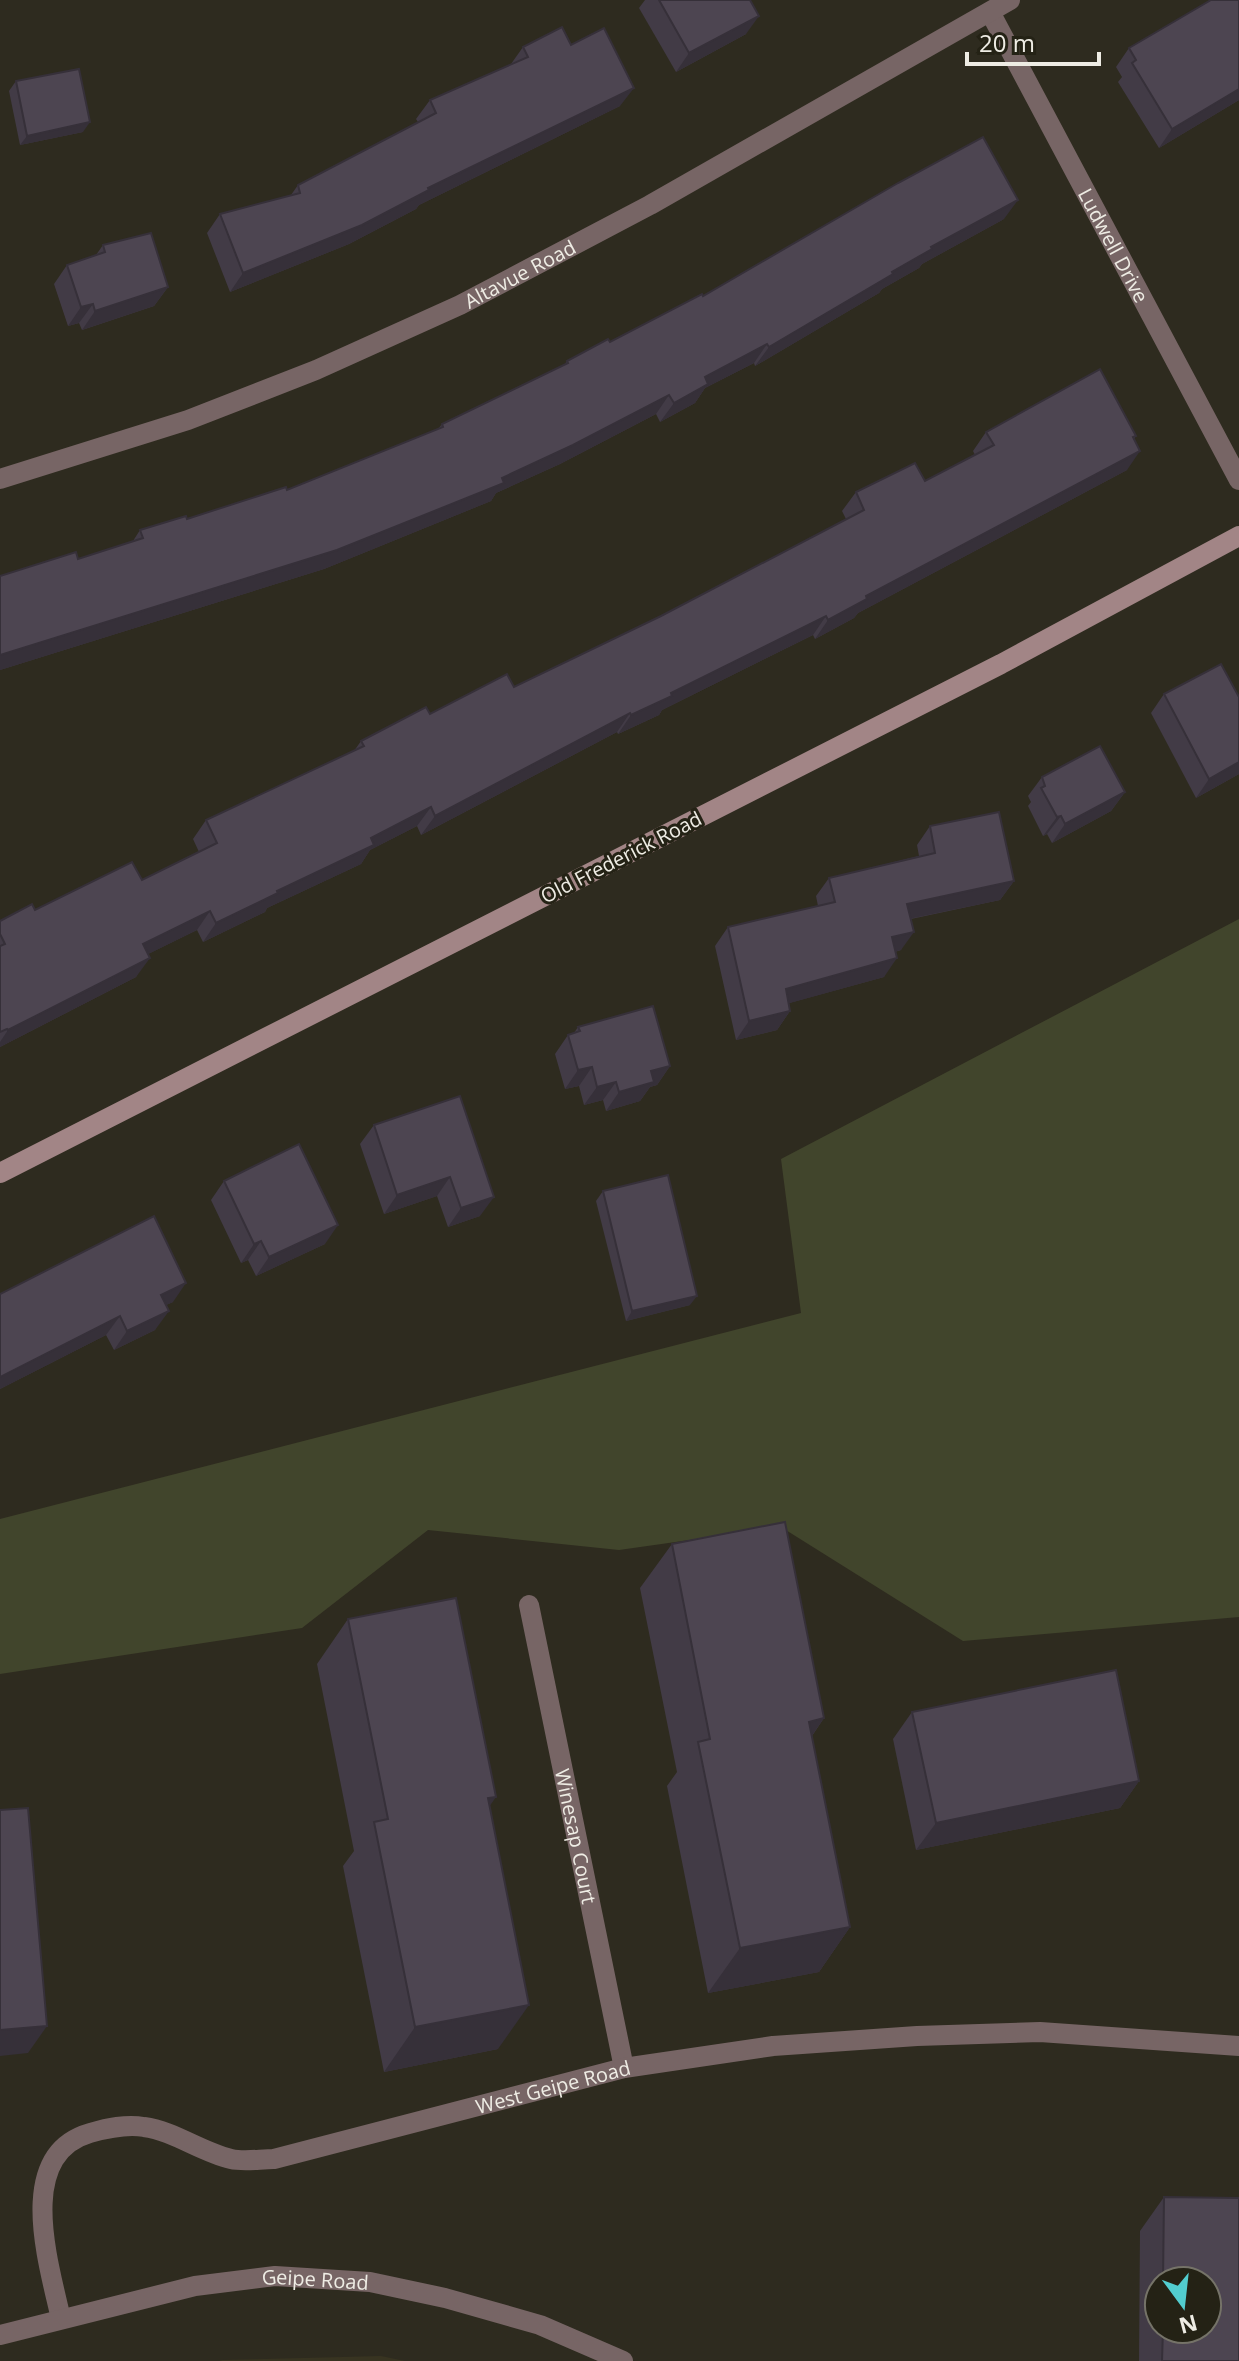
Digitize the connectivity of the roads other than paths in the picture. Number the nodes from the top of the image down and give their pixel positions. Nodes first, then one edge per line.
1 (1010, 0) edge
2 (990, 12) junction
3 (0, 479) edge
4 (1239, 480) edge
5 (1239, 536) edge
6 (0, 1173) edge
7 (529, 1605) dead end
8 (1239, 2046) edge
9 (624, 2068) junction
10 (61, 2319) junction
11 (0, 2335) edge
12 (623, 2361) edge

1 - 2 street, Altavue Road
2 - 3 street, Altavue Road
2 - 4 street, Ludwell Drive
5 - 6 street, Old Frederick Road
7 - 9 street, Winesap Court
8 - 9 street, West Geipe Road
9 - 10 street, West Geipe Road
10 - 11 street, Geipe Road
10 - 12 street, Geipe Road

